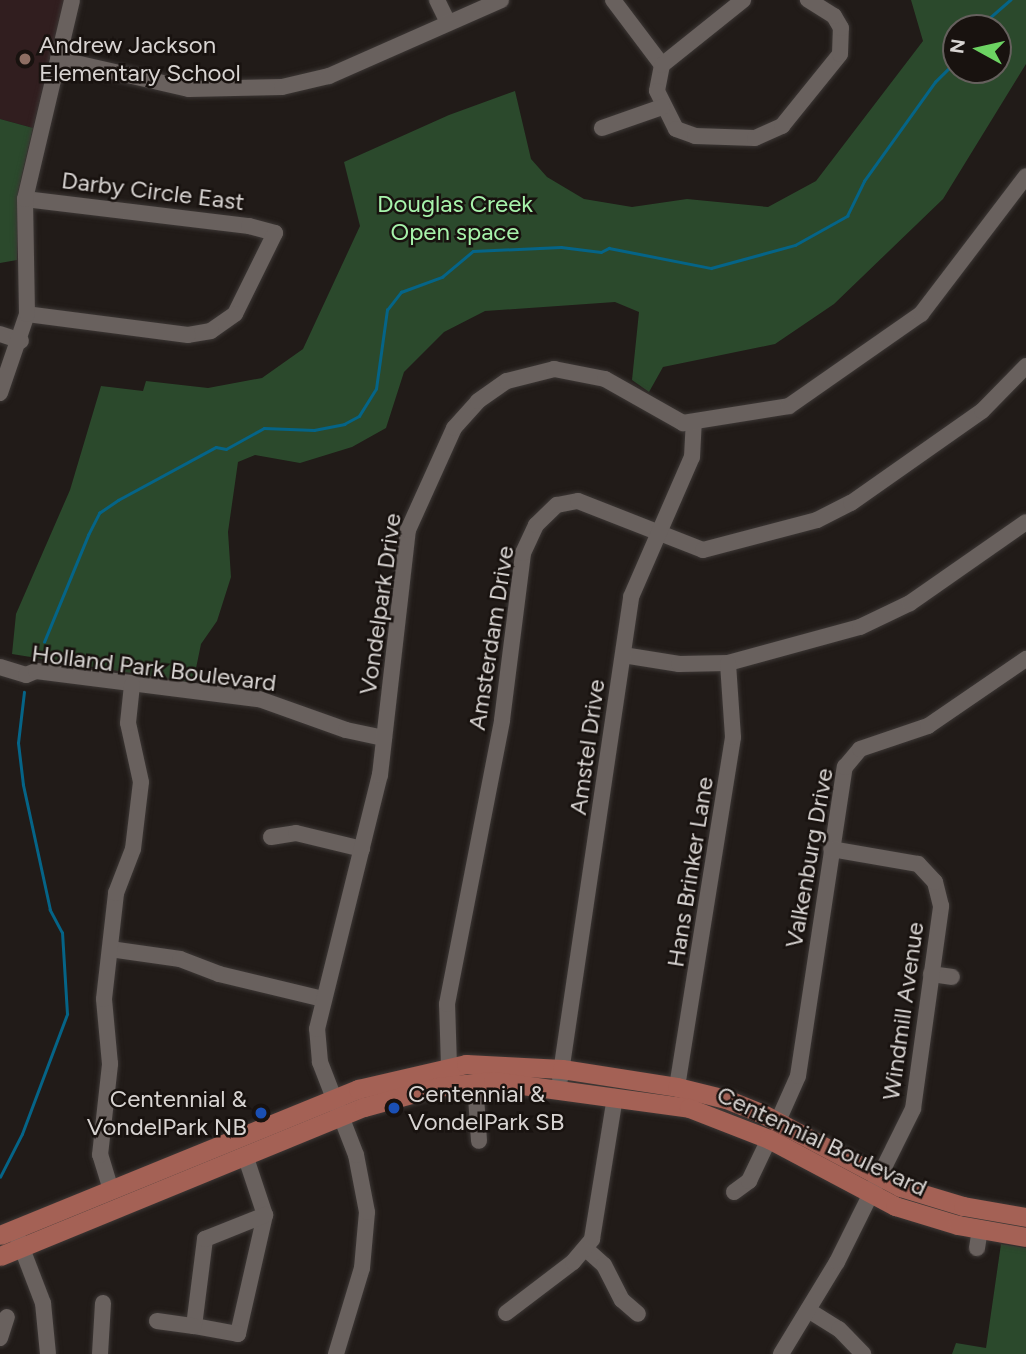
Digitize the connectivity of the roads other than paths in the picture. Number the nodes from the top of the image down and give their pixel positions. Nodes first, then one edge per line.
1 (72, 0) edge
2 (438, 0) edge
3 (501, 0) edge
4 (613, 0) edge
5 (743, 0) edge
6 (808, 0) edge
7 (448, 23) junction
8 (58, 60) junction
9 (662, 65) junction
10 (662, 107) junction
11 (602, 128) dead end
12 (1026, 176) edge
13 (25, 199) junction
14 (27, 314) junction
15 (0, 334) edge
16 (21, 341) junction
17 (1026, 366) edge
18 (0, 393) edge
19 (694, 423) junction
20 (1026, 522) edge
21 (656, 533) junction
22 (623, 655) junction
23 (1026, 659) edge
24 (728, 663) junction
25 (2, 667) edge
26 (132, 685) junction
27 (384, 738) junction
28 (271, 837) dead end
29 (362, 849) junction
30 (831, 849) junction
31 (110, 949) junction
32 (931, 974) junction
33 (952, 977) dead end
34 (323, 999) junction
35 (449, 1066) junction
36 (560, 1079) junction
37 (475, 1082) junction
38 (677, 1087) junction
39 (615, 1097) junction
40 (337, 1107) junction
41 (773, 1130) junction
42 (480, 1141) dead end
43 (245, 1155) junction
44 (874, 1187) junction
45 (111, 1190) junction
46 (734, 1192) dead end
47 (265, 1214) junction
48 (1026, 1217) edge
49 (11, 1236) edge
50 (1026, 1237) edge
51 (586, 1249) junction
52 (0, 1256) edge
53 (103, 1303) dead end
54 (808, 1310) junction
55 (506, 1313) dead end
56 (638, 1314) dead end
57 (7, 1317) dead end
58 (157, 1321) dead end
59 (194, 1326) junction
60 (0, 1338) edge
61 (48, 1354) edge
62 (100, 1354) edge
63 (336, 1354) edge
64 (781, 1354) edge
65 (863, 1354) edge

1 - 8 street
2 - 7 street
3 - 7 street
4 - 9 street
5 - 9 street
6 - 10 street
7 - 8 street
8 - 13 street
9 - 10 street
10 - 11 street
12 - 19 street, Vondelpark Drive
13 - 14 street
13 - 14 street, Darby Circle East
14 - 16 street
15 - 16 street
16 - 18 street
17 - 21 street, Amsterdam Drive
19 - 21 street, Amstel Drive
19 - 27 street, Vondelpark Drive
20 - 24 street
21 - 22 street, Amstel Drive
21 - 35 street, Amsterdam Drive
22 - 24 street
22 - 36 street, Amstel Drive
23 - 30 street, Valkenburg Drive
24 - 38 street, Hans Brinker Lane
25 - 26 street, Holland Park Boulevard
26 - 27 street, Holland Park Boulevard
26 - 31 street
27 - 29 street, Vondelpark Drive
28 - 29 street
29 - 34 street, Vondelpark Drive
30 - 32 street, Windmill Avenue
30 - 41 street, Valkenburg Drive
31 - 34 street
31 - 45 street
32 - 33 street
32 - 44 street, Windmill Avenue
34 - 40 street, Vondelpark Drive
35 - 36 main road, Centennial Boulevard
35 - 40 main road, Centennial Boulevard
36 - 37 main road, Centennial Boulevard
36 - 38 main road, Centennial Boulevard
36 - 39 main road, Centennial Boulevard
37 - 40 main road, Centennial Boulevard
37 - 42 street
38 - 41 main road, Centennial Boulevard
39 - 41 main road, Centennial Boulevard
39 - 51 street
40 - 43 main road, Centennial Boulevard
40 - 45 main road, Centennial Boulevard
40 - 63 street, Vondelpark Drive
41 - 44 main road, Centennial Boulevard
41 - 46 street, Valkenburg Drive
43 - 47 street
43 - 49 main road, Centennial Boulevard
44 - 48 main road, Centennial Boulevard
44 - 50 main road, Centennial Boulevard
44 - 54 street, Windmill Avenue
45 - 49 main road, Centennial Boulevard
47 - 59 street
47 - 59 street
49 - 52 main road, Centennial Boulevard
49 - 61 street
51 - 55 street
51 - 56 street
53 - 62 street
54 - 64 street, Windmill Avenue
54 - 65 street
57 - 60 street
58 - 59 street

